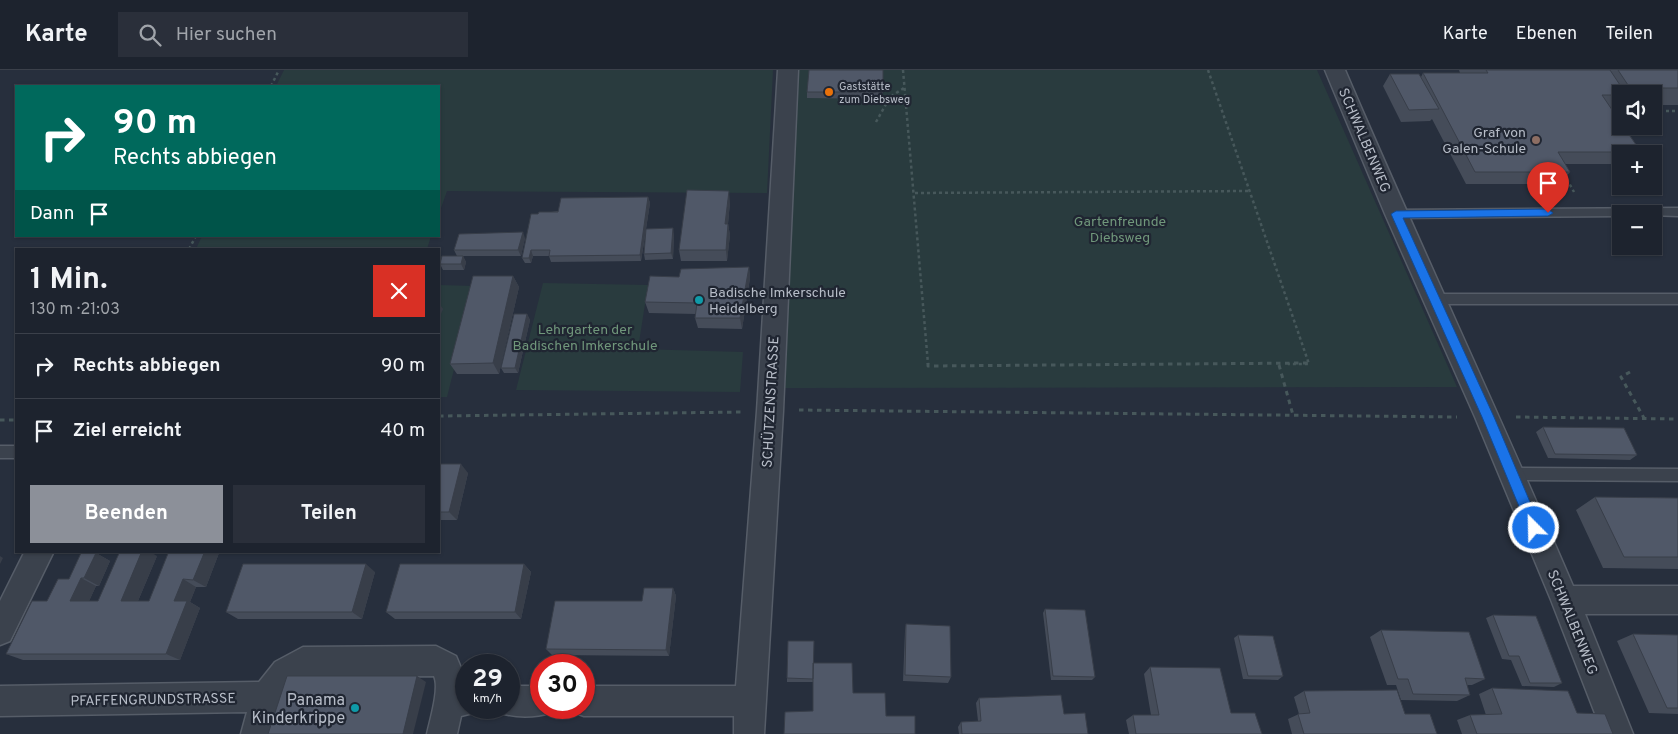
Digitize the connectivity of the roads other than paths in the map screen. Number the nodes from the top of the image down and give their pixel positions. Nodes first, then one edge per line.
1 (788, 70) edge
2 (1335, 70) edge
3 (1678, 212) edge
4 (1396, 214) junction
5 (1434, 299) junction
6 (1678, 299) edge
7 (0, 452) edge
8 (15, 452) edge
9 (1512, 474) junction
10 (1678, 475) edge
11 (39, 553) edge
12 (1565, 600) junction
13 (1678, 600) edge
14 (0, 631) edge
15 (455, 692) edge
16 (267, 697) junction
17 (0, 701) edge
18 (595, 701) edge
19 (750, 701) junction
20 (455, 707) edge
21 (256, 734) edge
22 (442, 734) edge
23 (750, 734) edge
24 (1618, 734) edge

1 - 19 street, SCHÜTZENSTRASSE
2 - 4 street, SCHWALBENWEG
3 - 4 lane
4 - 5 street, SCHWALBENWEG
5 - 6 lane
5 - 9 street, SCHWALBENWEG
7 - 8 lane
9 - 10 lane
9 - 12 street, SCHWALBENWEG
11 - 14 street
12 - 13 street
12 - 24 street, SCHWALBENWEG
15 - 16 street
16 - 17 street, PFAFFENGRUNDSTRASSE
16 - 21 street
18 - 19 street
19 - 23 street, SCHÜTZENSTRASSE
20 - 22 street

